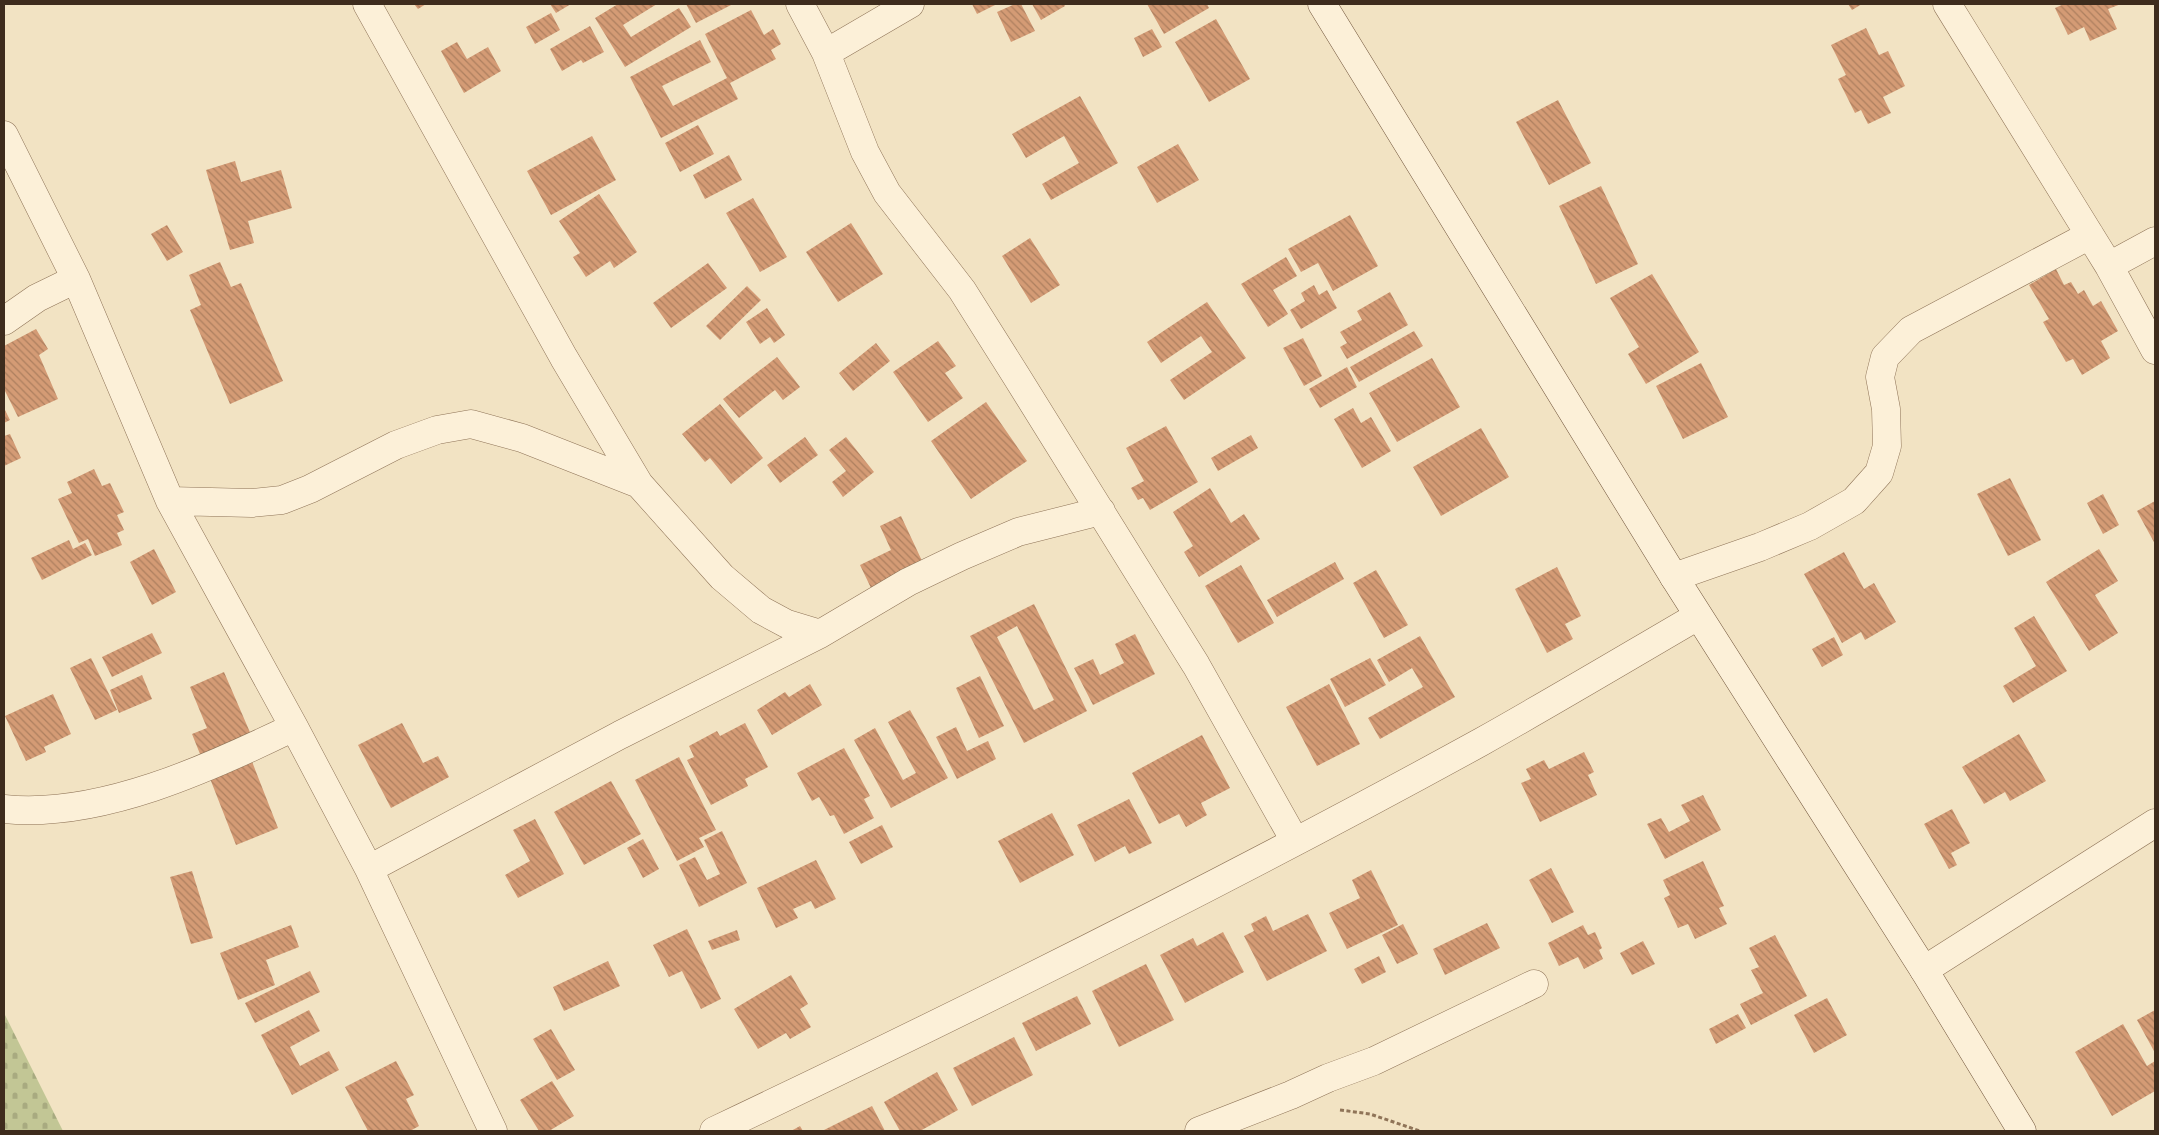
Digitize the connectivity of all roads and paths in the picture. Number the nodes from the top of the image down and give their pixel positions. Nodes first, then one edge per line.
1 (367, 4) edge
2 (800, 4) edge
3 (908, 4) edge
4 (1322, 4) edge
5 (1947, 4) edge
6 (826, 53) junction
7 (4, 135) edge
8 (2090, 235) junction
9 (2155, 241) edge
10 (2109, 266) junction
11 (76, 279) junction
12 (4, 321) edge
13 (2155, 350) edge
14 (639, 484) junction
15 (170, 501) junction
16 (1101, 511) junction
17 (1674, 577) junction
18 (1698, 616) junction
19 (820, 634) junction
20 (294, 727) junction
21 (4, 809) edge
22 (2155, 823) edge
23 (1295, 841) junction
24 (368, 869) junction
25 (1924, 970) junction
26 (1534, 984) dead end
27 (1335, 1109) dead end
28 (493, 1131) edge
29 (714, 1131) edge
30 (1199, 1131) edge
31 (1420, 1131) edge
32 (2022, 1131) edge

1 - 14 street
2 - 6 street
3 - 6 street
4 - 17 street
5 - 8 street
6 - 16 street
7 - 11 street
8 - 10 street
8 - 17 street
9 - 10 street
10 - 13 street
11 - 12 street
11 - 15 street
14 - 15 street
14 - 19 street
15 - 20 street
16 - 19 street
16 - 23 street
17 - 18 street
18 - 23 street
18 - 25 street
19 - 24 street
20 - 21 street
20 - 24 street
22 - 25 street
23 - 29 street
24 - 28 street
25 - 32 street
26 - 30 street
27 - 31 path

